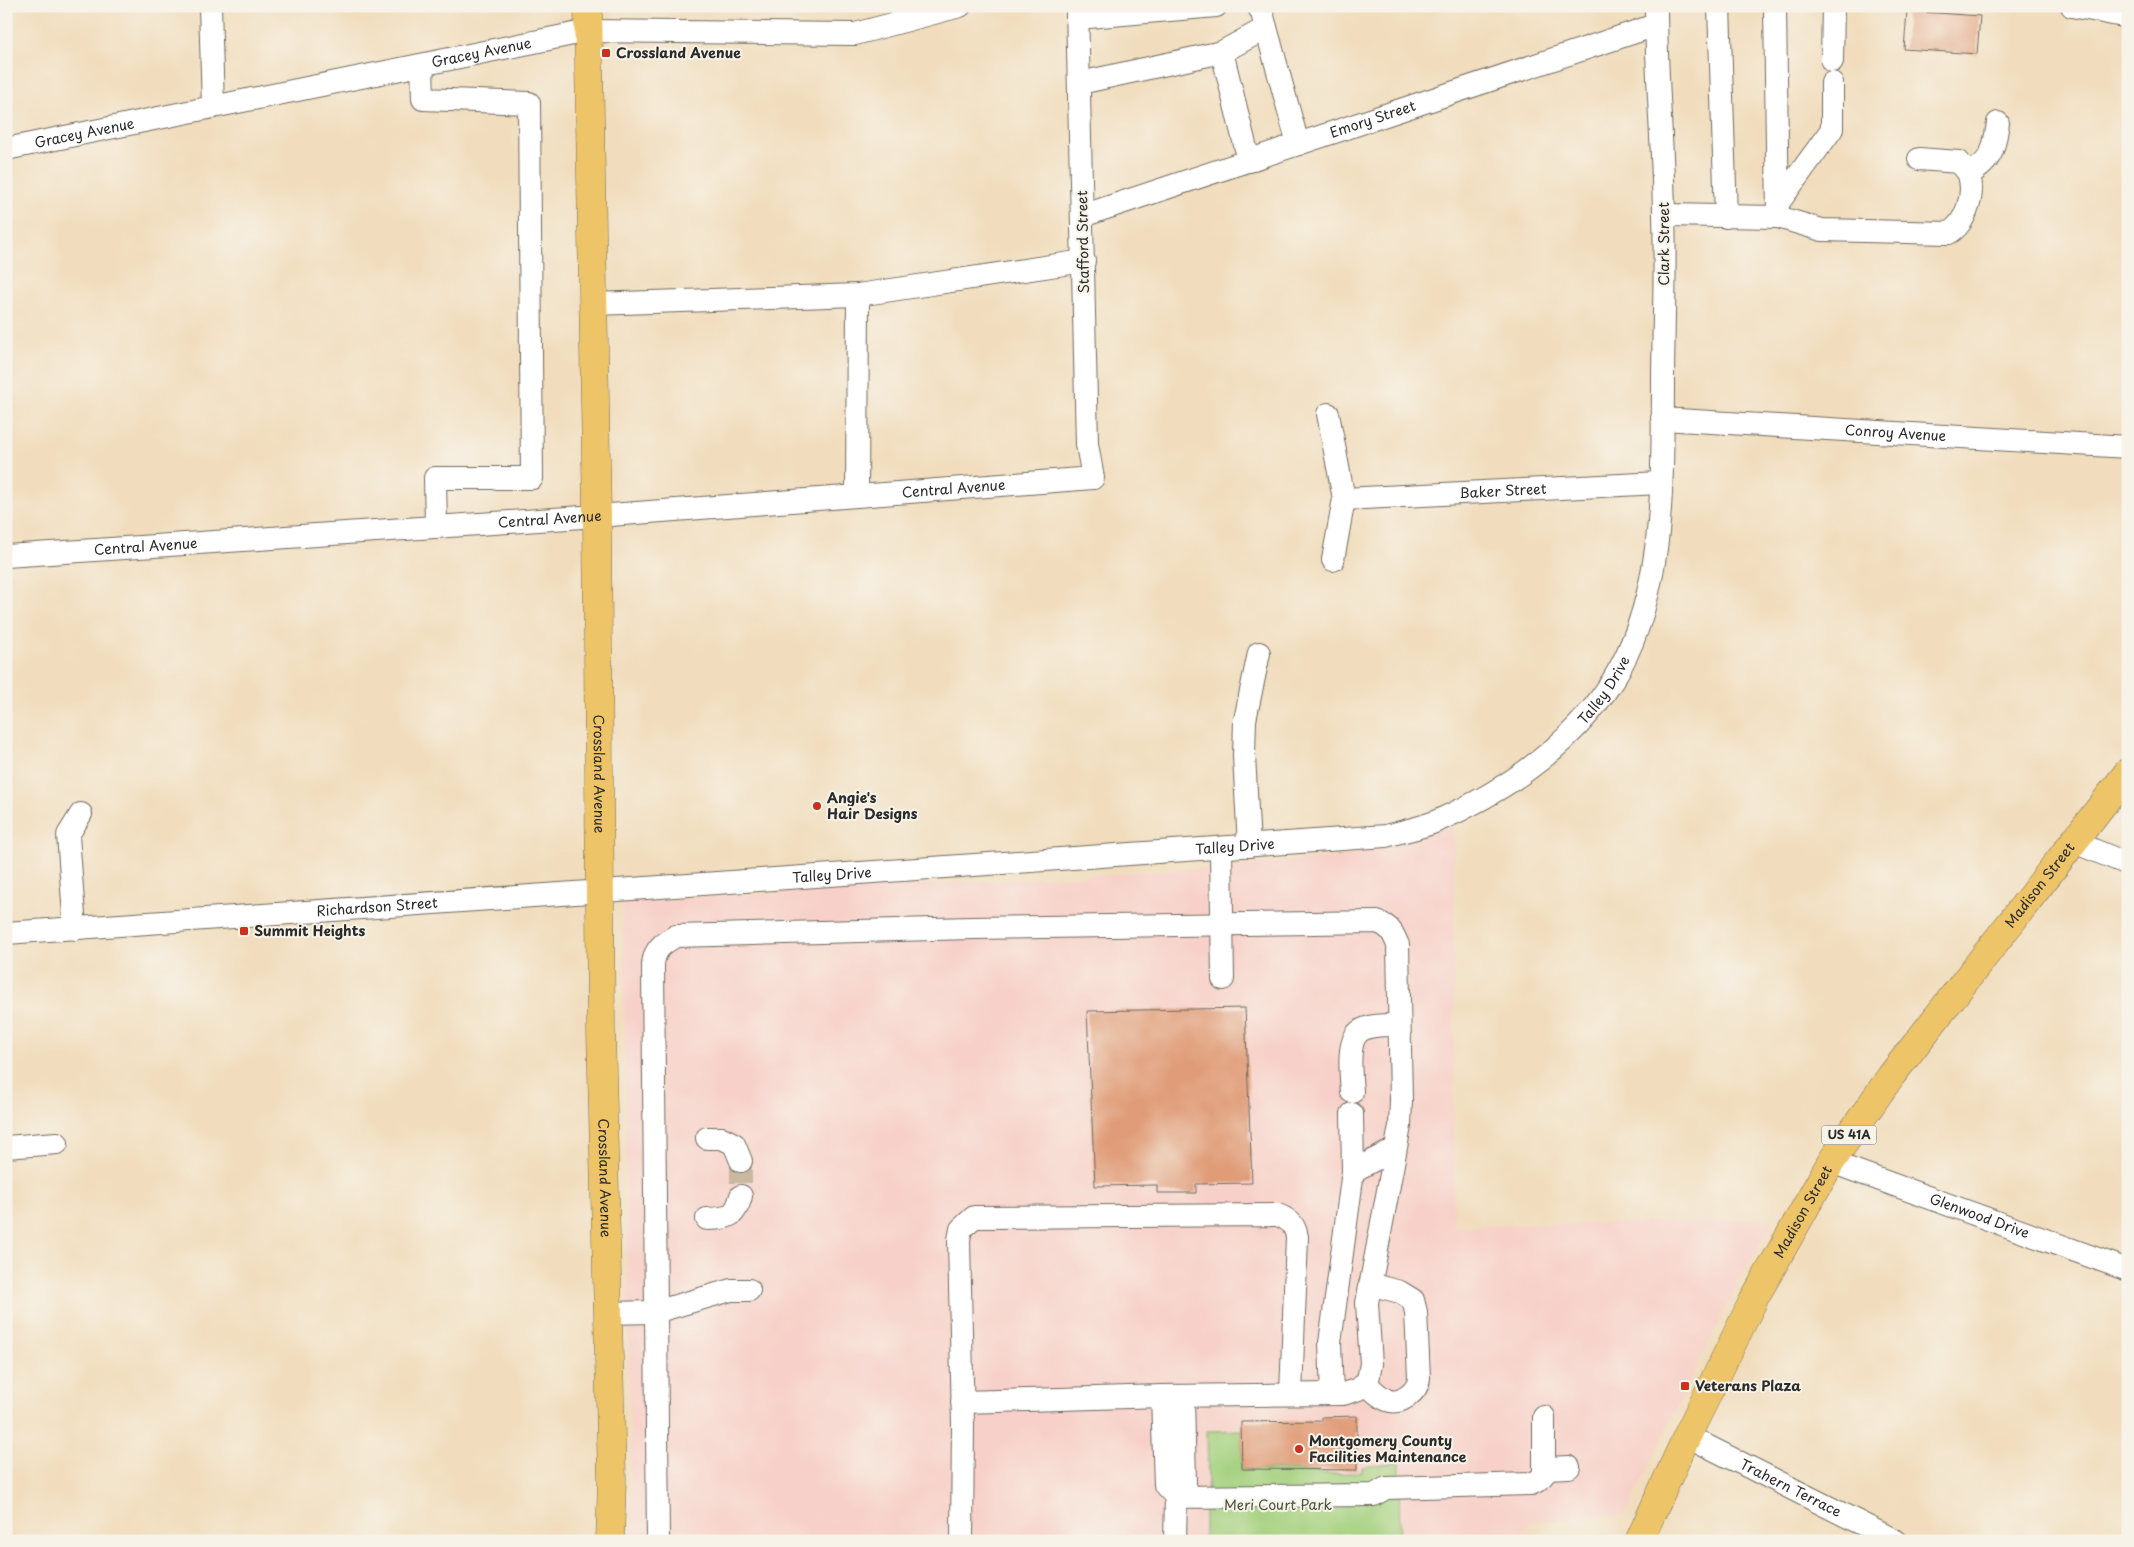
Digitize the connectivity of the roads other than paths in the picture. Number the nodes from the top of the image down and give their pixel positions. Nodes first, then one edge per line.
1 (210, 6) edge
2 (960, 6) edge
3 (1216, 6) edge
4 (1258, 6) edge
5 (1719, 6) edge
6 (1775, 6) edge
7 (1833, 6) edge
8 (2072, 6) edge
9 (1077, 12) edge
10 (1656, 16) edge
11 (588, 18) edge
12 (2128, 18) edge
13 (1266, 28) junction
14 (1222, 52) junction
15 (1832, 61) dead end
16 (422, 65) junction
17 (1080, 83) junction
18 (1832, 83) dead end
19 (213, 107) junction
20 (1998, 123) dead end
21 (1298, 144) junction
22 (6, 149) edge
23 (1919, 158) dead end
24 (1249, 161) junction
25 (1969, 174) junction
26 (1779, 209) junction
27 (1088, 214) dead end
28 (1664, 216) junction
29 (1726, 217) junction
30 (1084, 261) junction
31 (858, 296) junction
32 (593, 304) junction
33 (1328, 414) dead end
34 (1662, 419) junction
35 (2128, 447) edge
36 (1093, 478) joint
37 (1660, 483) junction
38 (857, 496) junction
39 (1344, 499) junction
40 (597, 516) junction
41 (436, 526) junction
42 (6, 556) edge
43 (1333, 560) dead end
44 (1259, 653) dead end
45 (2128, 772) edge
46 (81, 814) dead end
47 (2074, 842) junction
48 (1249, 846) junction
49 (1221, 848) junction
50 (2128, 864) edge
51 (600, 891) junction
52 (1222, 924) junction
53 (75, 929) junction
54 (6, 933) edge
55 (1223, 979) dead end
56 (1399, 1024) junction
57 (707, 1138) dead end
58 (57, 1143) dead end
59 (6, 1147) edge
60 (1395, 1149) junction
61 (741, 1161) tunnel mouth
62 (1831, 1162) junction
63 (1353, 1171) junction
64 (741, 1196) tunnel mouth
65 (707, 1219) dead end
66 (2128, 1270) edge
67 (1370, 1284) junction
68 (749, 1290) dead end
69 (656, 1312) junction
70 (608, 1313) junction
71 (1365, 1383) junction
72 (1291, 1394) junction
73 (1332, 1394) junction
74 (1172, 1396) junction
75 (962, 1402) junction
76 (1544, 1417) dead end
77 (1687, 1436) junction
78 (1569, 1467) dead end
79 (1544, 1468) junction
80 (1176, 1497) junction
81 (610, 1541) edge
82 (658, 1541) edge
83 (962, 1541) edge
84 (1175, 1541) edge
85 (1639, 1541) edge
86 (1896, 1541) edge

1 - 19 street
2 - 11 street, Gracey Avenue
3 - 9 street
4 - 13 street
5 - 29 street
6 - 26 street
7 - 15 street
8 - 12 street
9 - 17 street, Stafford Street
10 - 21 street, Emory Street
10 - 28 street, Clark Street
11 - 16 street, Gracey Avenue
11 - 32 main road, Crossland Avenue
13 - 14 street
13 - 21 street
14 - 17 street
14 - 24 street
16 - 19 street, Gracey Avenue
16 - 41 street
17 - 30 street, Stafford Street
18 - 26 street
19 - 22 street, Gracey Avenue
20 - 25 street
21 - 24 street, Emory Street
23 - 25 street
24 - 27 street, Emory Street
25 - 26 street
26 - 29 street
28 - 29 street
28 - 34 street, Clark Street
30 - 31 street
30 - 36 street, Stafford Street
31 - 32 street
31 - 38 street
32 - 40 main road, Crossland Avenue
33 - 39 street
34 - 35 street, Conroy Avenue
34 - 37 street, Clark Street
36 - 38 street, Central Avenue
37 - 39 street, Baker Street
37 - 48 street, Talley Drive
38 - 40 street, Central Avenue
39 - 43 street
40 - 41 street, Central Avenue
40 - 51 main road, Crossland Avenue
41 - 42 street, Central Avenue
44 - 48 street
45 - 47 main road, Madison Street / US 41A
46 - 53 street
47 - 50 street
47 - 62 main road, Madison Street / US 41A
48 - 49 street, Talley Drive
49 - 51 street, Talley Drive
49 - 52 street
51 - 53 street, Richardson Street
51 - 70 main road, Crossland Avenue
52 - 55 street
52 - 56 street
52 - 69 street
53 - 54 street, Richardson Street
56 - 60 street
56 - 63 street
57 - 61 street
58 - 59 street
60 - 63 street
60 - 67 street
62 - 66 street, Glenwood Drive
62 - 77 main road, Madison Street / US 41A
63 - 73 street
64 - 65 street
67 - 71 street
67 - 71 street
68 - 69 street
69 - 70 street
69 - 82 street
70 - 81 main road, Crossland Avenue
71 - 73 street
72 - 73 street
72 - 74 street
72 - 75 street
74 - 75 street
74 - 80 street
75 - 83 street
76 - 79 street
77 - 85 main road, Madison Street / US 41A
77 - 86 street, Trahern Terrace
78 - 79 street
79 - 80 street
80 - 84 street

